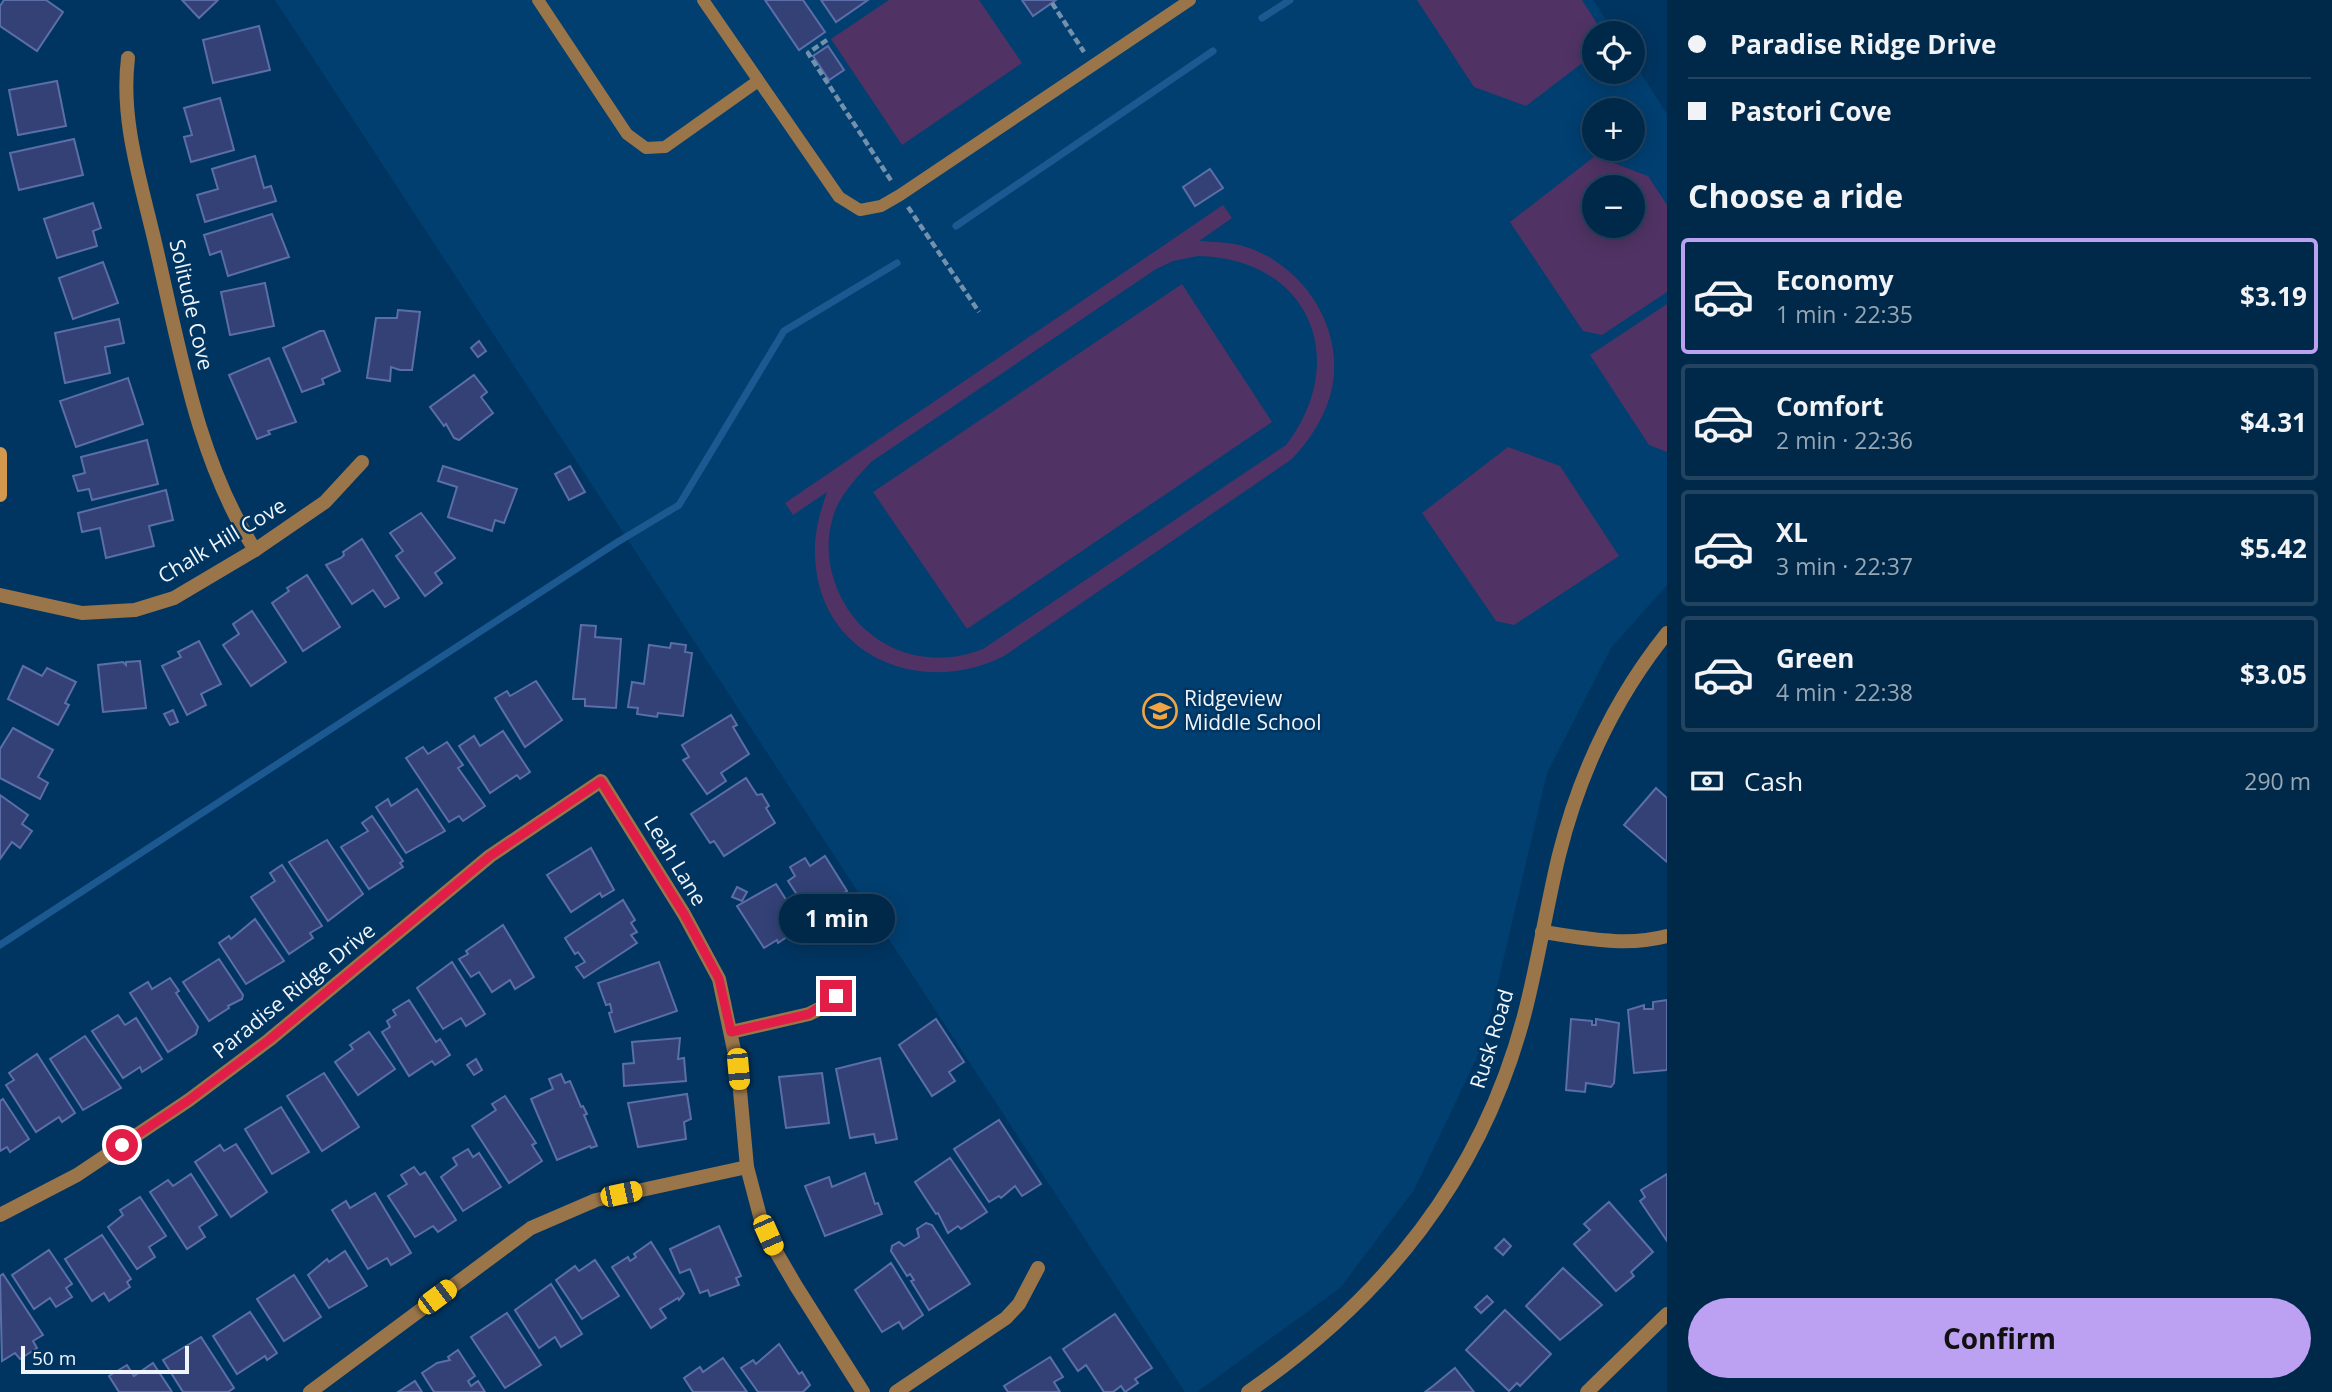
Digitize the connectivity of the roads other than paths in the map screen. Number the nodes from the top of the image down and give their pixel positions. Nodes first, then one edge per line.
1 (538, 0) edge
2 (703, 0) edge
3 (1190, 0) edge
4 (128, 58) dead end
5 (758, 80) junction
6 (0, 454) edge
7 (362, 461) dead end
8 (0, 495) edge
9 (255, 550) junction
10 (0, 595) edge
11 (1667, 633) edge
12 (601, 781) joint
13 (1542, 932) junction
14 (1667, 936) edge
15 (849, 986) dead end
16 (731, 1032) junction
17 (747, 1167) junction
18 (0, 1216) edge
19 (1038, 1268) dead end
20 (1667, 1314) edge
21 (310, 1392) edge
22 (863, 1392) edge
23 (896, 1392) edge
24 (1248, 1392) edge
25 (1587, 1392) edge

1 - 5 lane
2 - 5 lane
3 - 5 lane
4 - 9 street, Solitude Cove
6 - 8 street
7 - 9 street, Chalk Hill Cove
9 - 10 street, Chalk Hill Cove
11 - 13 street, Rusk Road
12 - 16 street, Leah Lane
12 - 18 street, Paradise Ridge Drive
13 - 14 street
13 - 24 street, Rusk Road
15 - 16 street
16 - 17 street, Leah Lane
17 - 21 street
17 - 22 street, Leah Lane
19 - 23 street
20 - 25 street

